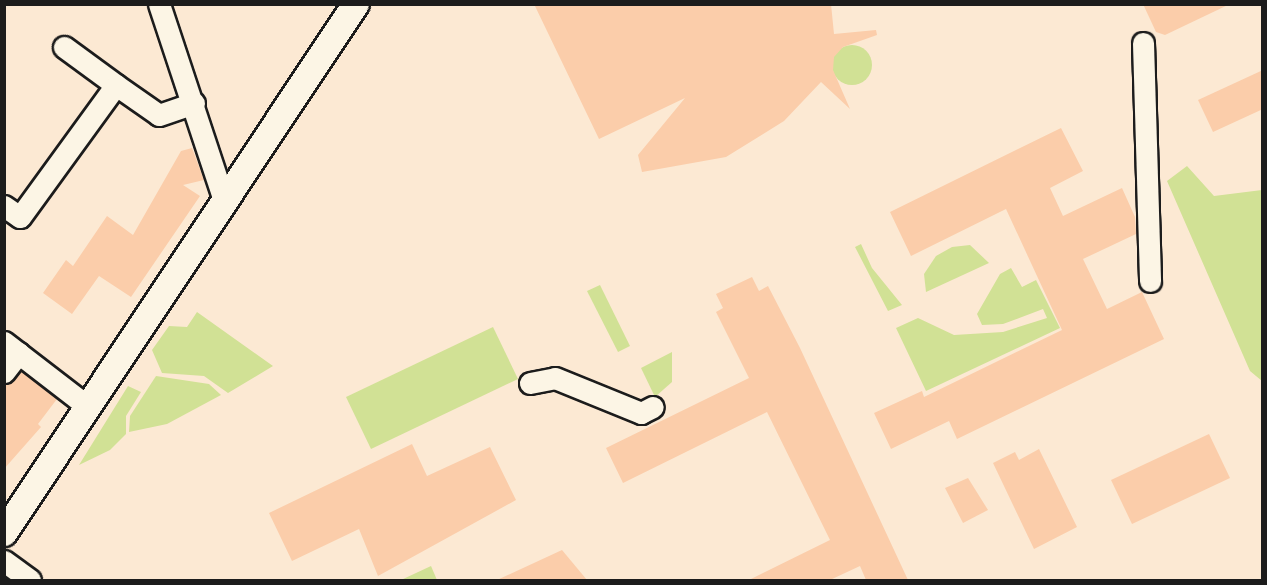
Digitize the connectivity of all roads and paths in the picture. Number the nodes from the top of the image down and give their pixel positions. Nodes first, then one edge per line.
1 (159, 4) edge
2 (356, 4) edge
3 (1143, 43) dead end
4 (64, 47) dead end
5 (116, 85) junction
6 (194, 103) junction
7 (225, 200) junction
8 (4, 206) edge
9 (1150, 281) dead end
10 (12, 348) edge
11 (4, 372) edge
12 (530, 383) dead end
13 (87, 406) junction
14 (653, 407) dead end
15 (4, 533) edge
16 (4, 561) edge
17 (30, 580) edge

1 - 6 street
2 - 7 street
3 - 9 street
4 - 5 street
5 - 6 street
5 - 8 street
6 - 7 street
7 - 13 street
10 - 11 street
10 - 13 street
12 - 14 street
13 - 15 street
16 - 17 street

